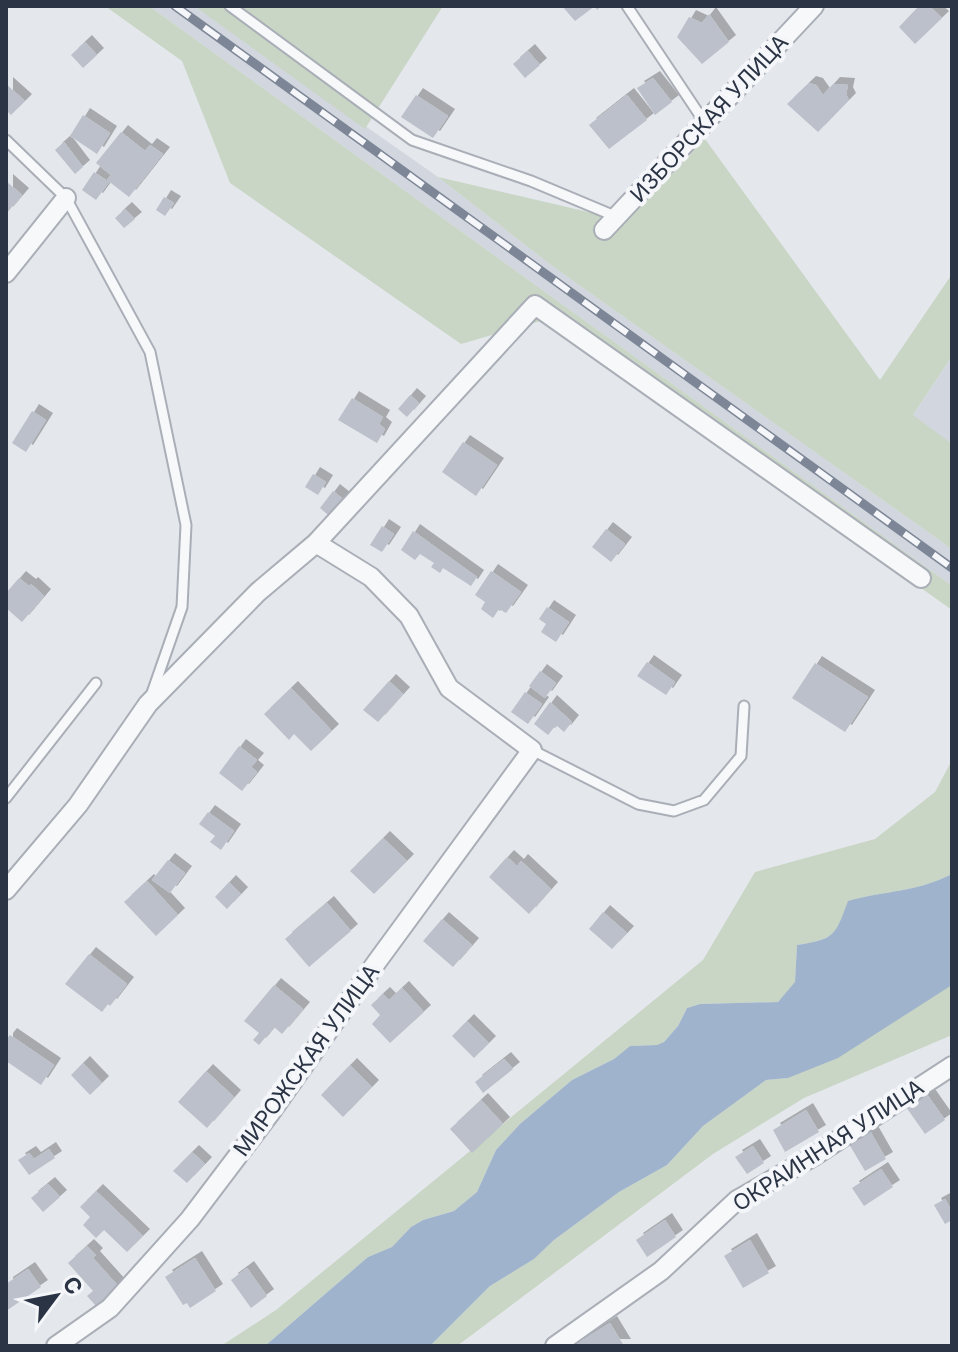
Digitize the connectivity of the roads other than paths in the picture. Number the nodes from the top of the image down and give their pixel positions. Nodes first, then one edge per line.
1 (230, 6) edge
2 (627, 6) edge
3 (814, 6) edge
4 (704, 120) junction
5 (6, 140) edge
6 (66, 198) junction
7 (610, 223) joint
8 (6, 273) edge
9 (316, 543) junction
10 (921, 578) dead end
11 (96, 683) dead end
12 (148, 704) junction
13 (744, 706) dead end
14 (532, 750) junction
15 (6, 798) edge
16 (6, 890) edge
17 (952, 1066) edge
18 (56, 1346) edge
19 (555, 1346) edge

1 - 7 lane
2 - 4 lane
3 - 4 street, ИЗБОРСКАЯ УЛИЦА
4 - 7 street, ИЗБОРСКАЯ УЛИЦА
5 - 6 lane
6 - 8 street
6 - 12 lane
9 - 10 street
9 - 12 street
9 - 14 street
11 - 15 lane
12 - 16 street
13 - 14 lane
14 - 18 street, МИРОЖСКАЯ УЛИЦА
17 - 19 street, ОКРАИННАЯ УЛИЦА

